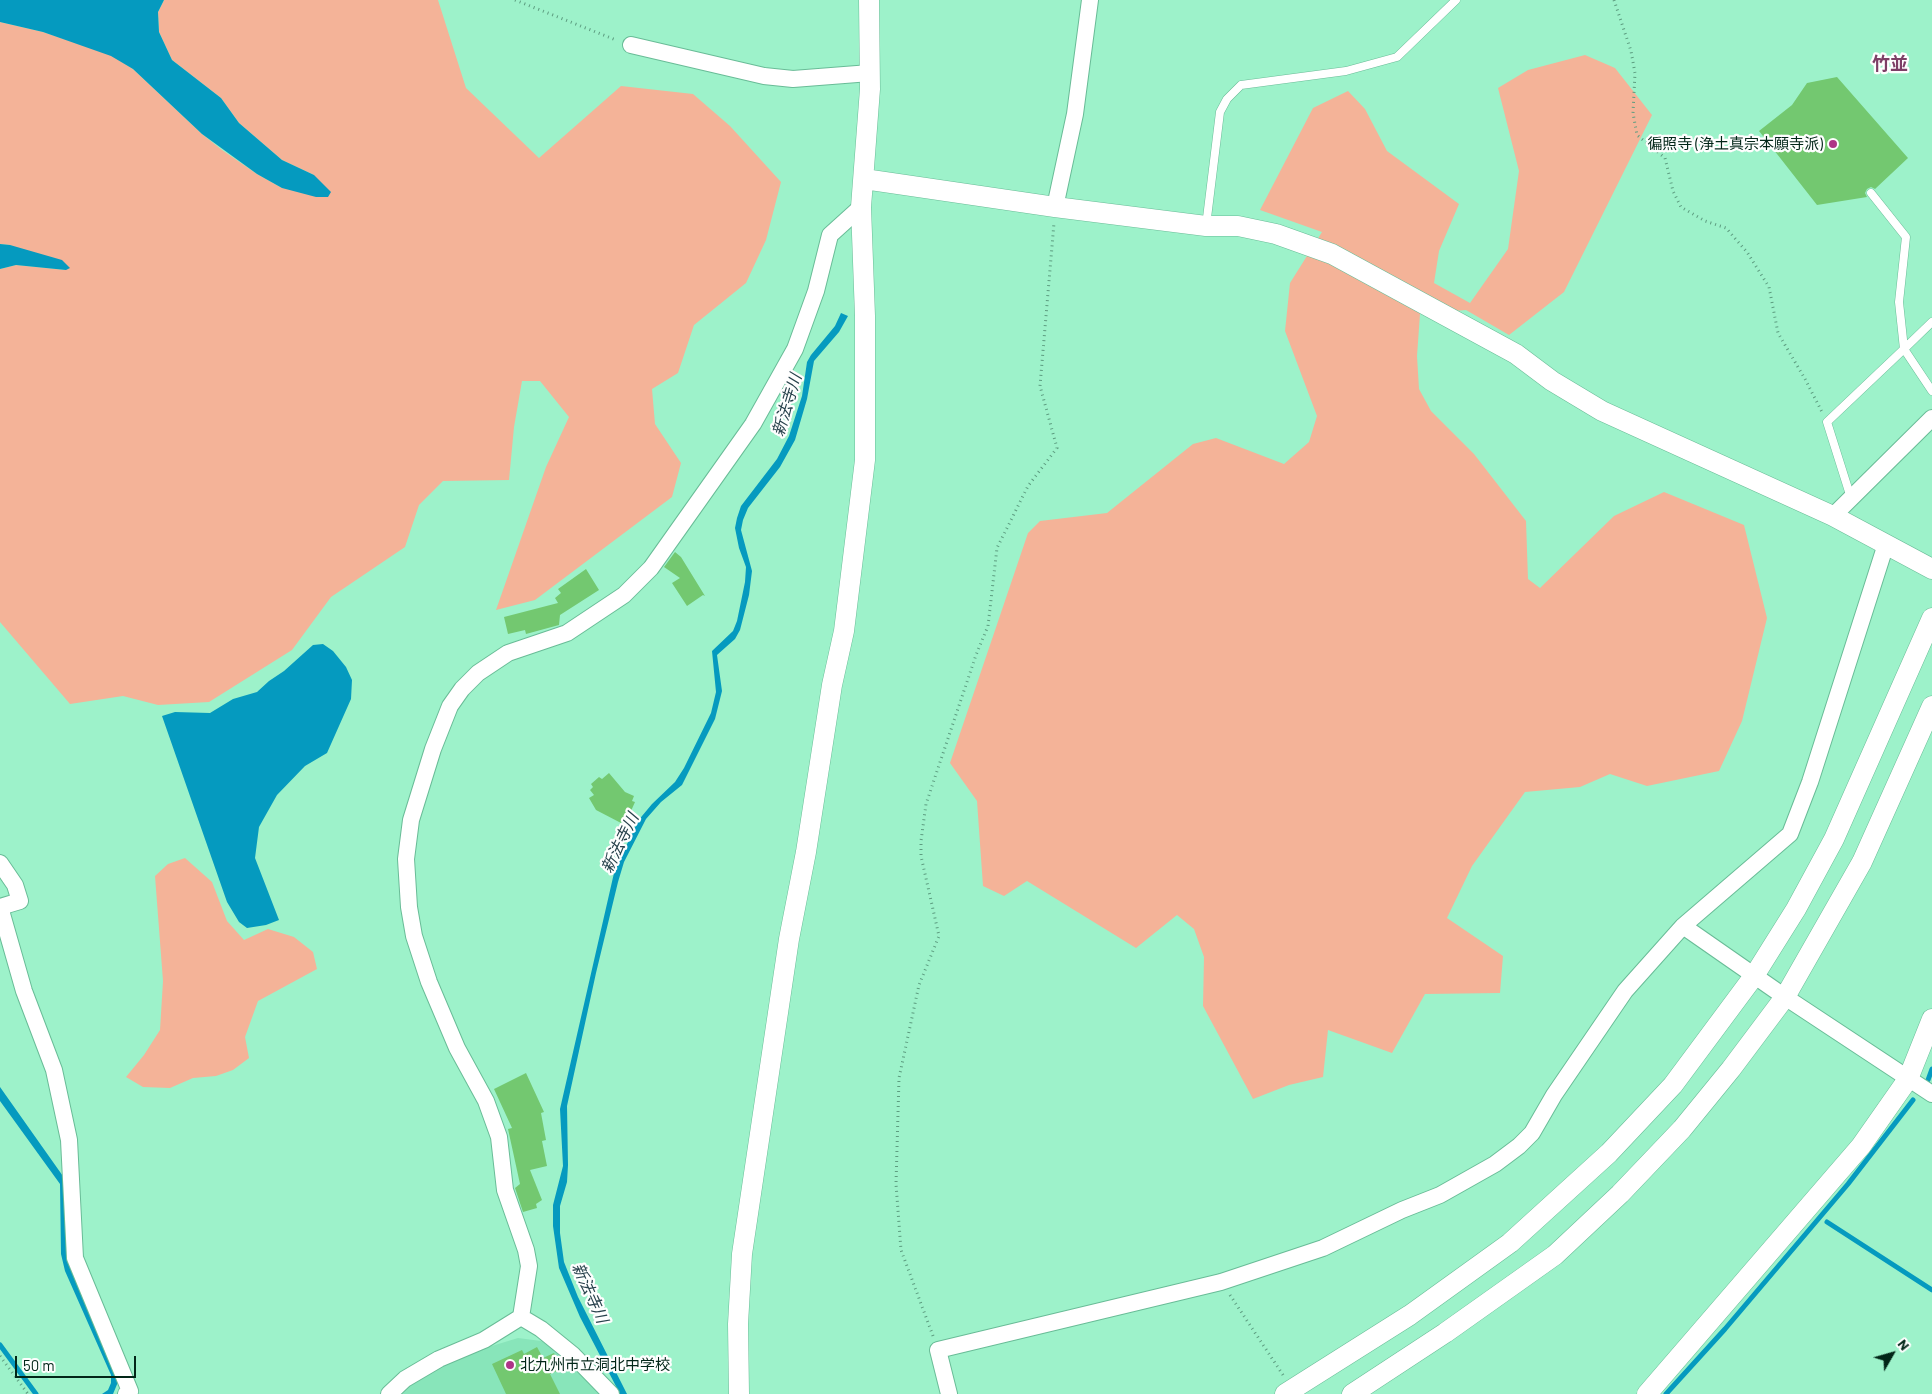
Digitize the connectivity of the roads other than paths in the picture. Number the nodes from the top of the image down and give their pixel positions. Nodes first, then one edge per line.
1 (870, 0) edge
2 (1090, 0) edge
3 (1456, 0) edge
4 (631, 45) road end
5 (870, 73) junction
6 (864, 180) junction
7 (1871, 193) dead end
8 (861, 207) junction
9 (1055, 207) junction
10 (1206, 226) junction
11 (1932, 322) edge
12 (1904, 349) junction
13 (1932, 391) edge
14 (1932, 418) edge
15 (1851, 498) junction
16 (1832, 516) junction
17 (1886, 544) junction
18 (1932, 569) edge
19 (1932, 618) edge
20 (1932, 706) edge
21 (0, 863) edge
22 (1683, 926) junction
23 (1754, 976) junction
24 (1785, 997) junction
25 (1932, 1020) edge
26 (1908, 1079) junction
27 (1932, 1094) edge
28 (521, 1318) junction
29 (1289, 1392) edge
30 (126, 1394) edge
31 (389, 1394) edge
32 (611, 1394) edge
33 (739, 1394) edge
34 (949, 1394) edge
35 (1352, 1394) edge
36 (1647, 1394) edge

1 - 5 street
2 - 9 street
3 - 10 lane
4 - 5 street
5 - 6 street
6 - 8 street
6 - 9 street
7 - 12 lane
8 - 28 street
8 - 33 street
9 - 10 street
10 - 16 street
11 - 12 lane
12 - 13 lane
12 - 15 lane
14 - 15 street
15 - 16 street
16 - 17 street
17 - 18 street
17 - 22 street
19 - 23 street
20 - 24 street
21 - 30 street
22 - 23 street
22 - 34 street
23 - 24 street
23 - 29 street
24 - 26 street
24 - 35 street
25 - 26 street
26 - 27 street
26 - 36 street
28 - 31 street
28 - 32 street

